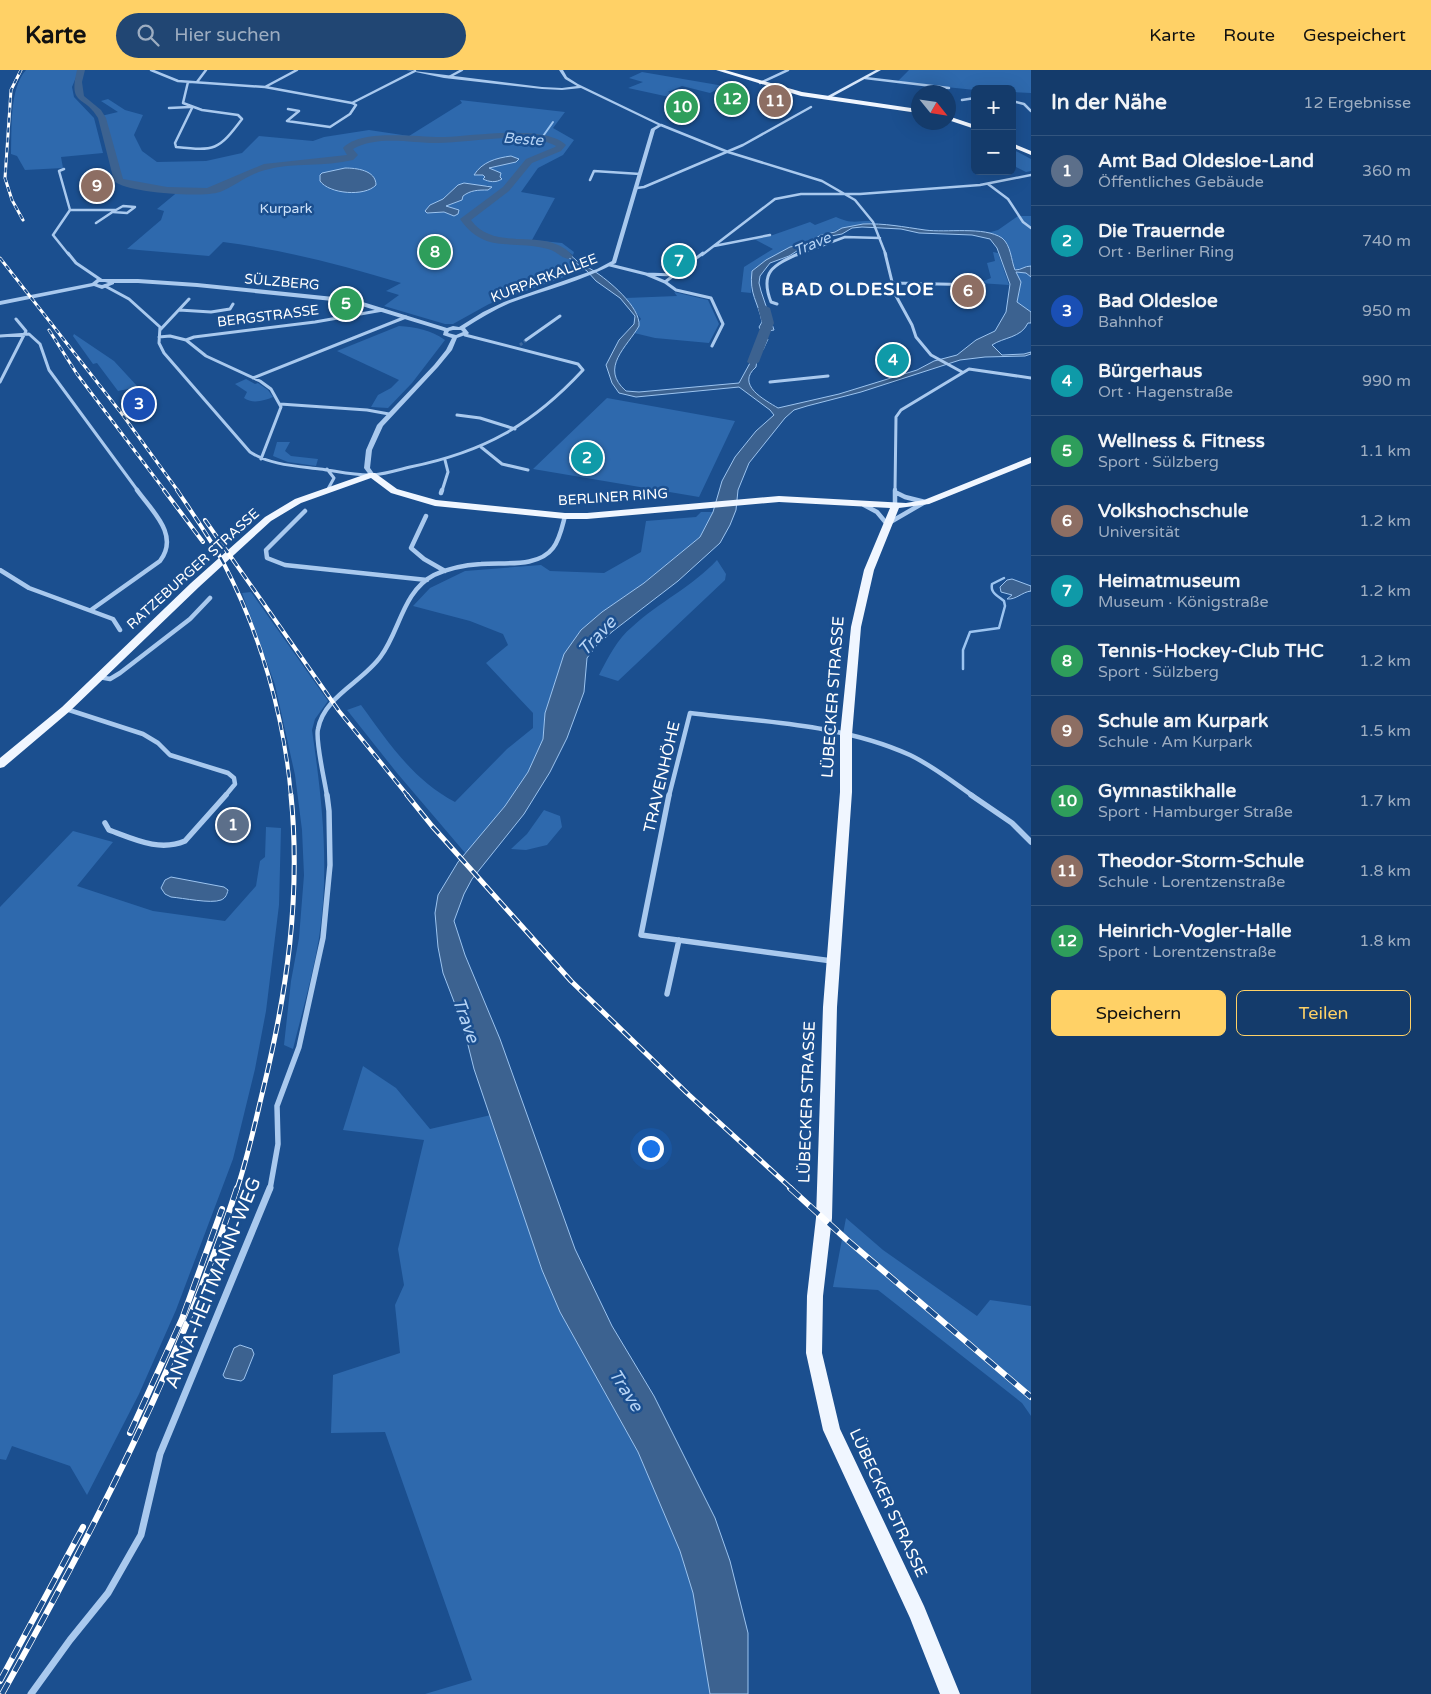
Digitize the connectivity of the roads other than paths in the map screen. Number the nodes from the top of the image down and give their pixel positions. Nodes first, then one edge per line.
1 (151, 70) edge
2 (206, 70) edge
3 (298, 70) edge
4 (408, 70) edge
5 (462, 70) edge
6 (561, 70) edge
7 (719, 70) edge
8 (788, 70) edge
9 (879, 70) edge
10 (414, 72) junction
11 (449, 77) junction
12 (865, 78) junction
13 (188, 82) junction
14 (197, 82) junction
15 (760, 82) junction
16 (924, 85) edge
17 (579, 86) junction
18 (265, 87) junction
19 (558, 88) joint
20 (830, 98) junction
21 (971, 99) edge
22 (962, 100) dead end
23 (1016, 102) edge
24 (352, 103) junction
25 (811, 107) dead end
26 (169, 108) dead end
27 (191, 108) junction
28 (288, 109) dead end
29 (911, 110) edge
30 (1031, 111) edge
31 (956, 121) edge
32 (661, 125) junction
33 (971, 127) edge
34 (1016, 148) edge
35 (728, 152) junction
36 (1031, 155) edge
37 (64, 169) dead end
38 (640, 174) junction
39 (1031, 175) edge
40 (590, 180) dead end
41 (988, 184) junction
42 (637, 188) junction
43 (846, 194) junction
44 (70, 210) junction
45 (114, 211) junction
46 (96, 223) dead end
47 (1031, 228) edge
48 (770, 234) dead end
49 (880, 238) junction
50 (713, 246) junction
51 (610, 265) junction
52 (646, 274) junction
53 (676, 275) junction
54 (101, 280) junction
55 (111, 281) junction
56 (665, 282) junction
57 (893, 283) junction
58 (94, 284) junction
59 (984, 285) dead end
60 (105, 286) junction
61 (189, 299) dead end
62 (1, 301) edge
63 (233, 304) dead end
64 (777, 304) dead end
65 (178, 310) junction
66 (384, 310) junction
67 (560, 316) dead end
68 (406, 317) junction
69 (16, 319) dead end
70 (461, 328) junction
71 (160, 330) junction
72 (447, 330) junction
73 (23, 334) junction
74 (465, 335) junction
75 (0, 336) edge
76 (159, 337) junction
77 (454, 337) junction
78 (186, 340) junction
79 (526, 340) tunnel mouth
80 (520, 344) tunnel mouth
81 (712, 345) dead end
82 (516, 348) junction
83 (962, 372) junction
84 (828, 376) dead end
85 (253, 378) junction
86 (1031, 378) edge
87 (0, 382) edge
88 (770, 382) dead end
89 (280, 404) junction
90 (389, 414) junction
91 (457, 416) dead end
92 (515, 429) junction
93 (481, 447) junction
94 (261, 459) junction
95 (445, 460) junction
96 (1031, 460) edge
97 (327, 469) junction
98 (528, 470) dead end
99 (372, 475) junction
100 (328, 489) junction
101 (895, 492) junction
102 (441, 493) dead end
103 (926, 502) junction
104 (864, 505) junction
105 (896, 506) junction
106 (305, 511) dead end
107 (426, 516) dead end
108 (565, 516) junction
109 (887, 524) junction
110 (445, 570) junction
111 (1, 572) edge
112 (426, 580) junction
113 (210, 598) dead end
114 (91, 610) junction
115 (120, 630) dead end
116 (99, 677) junction
117 (66, 709) junction
118 (846, 735) junction
119 (0, 764) edge
120 (105, 822) dead end
121 (1031, 842) edge
122 (679, 940) junction
123 (832, 961) junction
124 (667, 994) dead end
125 (31, 1694) edge
126 (950, 1694) edge

1 - 13 street
2 - 14 street
3 - 18 street
4 - 10 street
5 - 11 street
6 - 17 street
7 - 15 main road
8 - 15 street
9 - 12 main road
10 - 11 street
10 - 24 street
11 - 19 street
12 - 16 street
12 - 20 main road
13 - 14 street
13 - 27 street
14 - 18 street
15 - 20 main road
17 - 19 street
17 - 32 street
18 - 24 street
20 - 29 main road
21 - 22 street
23 - 30 street
24 - 28 street
25 - 35 street
26 - 27 street
27 - 27 street
31 - 33 main road
32 - 35 street
32 - 38 street
34 - 36 main road
35 - 42 street
35 - 43 street
37 - 44 street
38 - 40 street
38 - 42 street
39 - 41 street
41 - 43 street
41 - 47 street
42 - 51 street
43 - 49 street
43 - 50 street
44 - 45 street
44 - 54 street
45 - 45 street
45 - 46 street
48 - 50 street
49 - 57 street
49 - 64 street
50 - 53 street
51 - 52 street
51 - 70 street, KURPARKALLEE
52 - 53 street
52 - 56 street
53 - 56 street
54 - 55 street, SÜLZBERG
54 - 58 street
55 - 60 street
55 - 66 street, SÜLZBERG
56 - 81 street
57 - 59 street
57 - 83 street
58 - 60 street
58 - 62 street
60 - 71 street
61 - 65 street
63 - 65 street
65 - 71 street
66 - 68 street, SÜLZBERG
66 - 78 street, BERGSTRASSE
67 - 79 street
68 - 72 street, SÜLZBERG
68 - 85 street
69 - 73 street
70 - 72 street
70 - 74 street
71 - 76 street
72 - 77 street
73 - 75 street
73 - 87 street
73 - 114 street
74 - 77 street
74 - 82 street
76 - 78 street
76 - 94 street
77 - 90 street
78 - 85 street
80 - 82 street
82 - 92 street
83 - 86 street
83 - 101 street
84 - 88 street
85 - 89 street
89 - 90 street
89 - 94 street
90 - 99 street
91 - 92 street
92 - 93 street
93 - 95 street
93 - 98 street
94 - 97 street
95 - 99 street
95 - 102 street
96 - 103 main road, BERLINER RING
97 - 99 street
97 - 100 street
99 - 100 main road, RATZEBURGER STRASSE
99 - 108 main road, BERLINER RING
100 - 116 main road, RATZEBURGER STRASSE
101 - 103 street
101 - 105 street
103 - 105 main road, BERLINER RING
103 - 109 street, BERLINER RING
104 - 105 main road, BERLINER RING
104 - 108 main road, BERLINER RING
104 - 109 street
105 - 109 main road, LÜBECKER STRASSE
106 - 112 street
107 - 110 street
108 - 110 street
109 - 118 main road, LÜBECKER STRASSE
110 - 112 street
111 - 114 street
112 - 125 street, ANNA-HEITMANN-WEG
113 - 116 street, RATZEBURGER STRASSE
114 - 115 street
116 - 117 main road, RATZEBURGER STRASSE
117 - 119 main road, RATZEBURGER STRASSE
117 - 120 street
118 - 121 street
118 - 122 street, TRAVENHÖHE
118 - 123 main road, LÜBECKER STRASSE
122 - 123 street, TRAVENHÖHE
122 - 124 street
123 - 126 main road, LÜBECKER STRASSE

